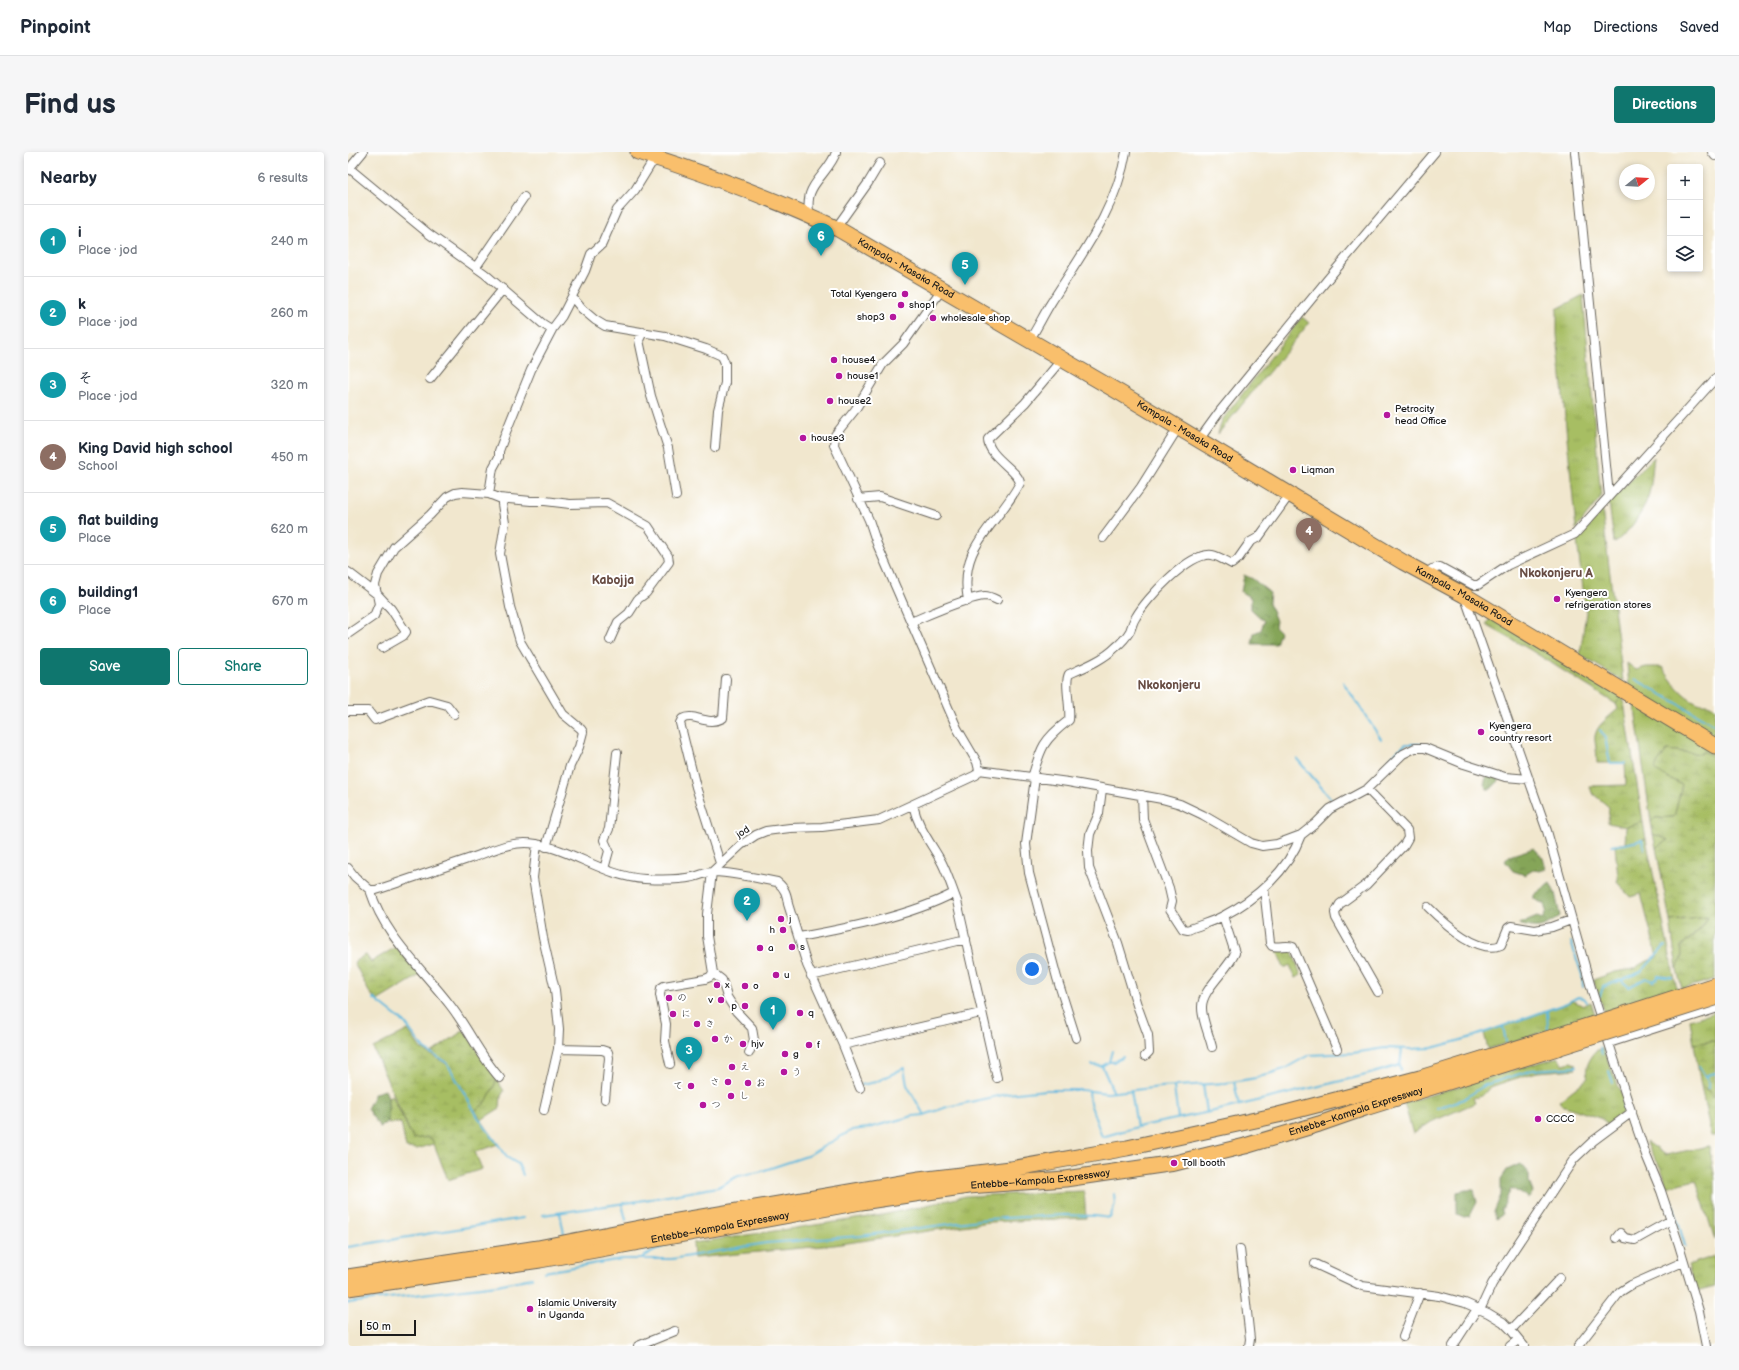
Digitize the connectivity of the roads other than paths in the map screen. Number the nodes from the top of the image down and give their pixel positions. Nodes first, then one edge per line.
1 (363, 152) edge
2 (638, 152) edge
3 (836, 152) edge
4 (1126, 152) edge
5 (1435, 152) edge
6 (1575, 152) edge
7 (1712, 152) edge
8 (1715, 156) edge
9 (660, 159) junction
10 (880, 163) dead end
11 (349, 169) edge
12 (524, 197) dead end
13 (809, 215) junction
14 (836, 228) junction
15 (476, 266) junction
16 (503, 289) junction
17 (942, 289) junction
18 (572, 297) junction
19 (552, 328) junction
20 (643, 332) junction
21 (1029, 341) junction
22 (1062, 359) junction
23 (430, 379) dead end
24 (1715, 379) edge
25 (1178, 428) junction
26 (1199, 440) junction
27 (715, 446) dead end
28 (489, 494) junction
29 (676, 496) dead end
30 (1293, 496) junction
31 (1609, 496) junction
32 (504, 498) junction
33 (858, 499) junction
34 (936, 516) dead end
35 (1103, 538) dead end
36 (348, 572) edge
37 (1425, 574) junction
38 (1168, 584) dead end
39 (378, 595) junction
40 (1464, 595) junction
41 (997, 600) dead end
42 (968, 601) junction
43 (910, 622) junction
44 (348, 634) edge
45 (610, 640) dead end
46 (382, 648) dead end
47 (726, 679) dead end
48 (348, 711) edge
49 (454, 714) dead end
50 (1715, 746) edge
51 (617, 753) dead end
52 (979, 770) junction
53 (1034, 778) junction
54 (1529, 779) junction
55 (1102, 789) junction
56 (1367, 789) junction
57 (1142, 795) junction
58 (913, 805) junction
59 (1301, 835) junction
60 (537, 844) junction
61 (546, 847) junction
62 (720, 863) junction
63 (348, 868) edge
64 (604, 869) junction
65 (712, 872) junction
66 (1264, 888) junction
67 (370, 890) junction
68 (954, 893) junction
69 (1428, 907) dead end
70 (1223, 916) junction
71 (1571, 920) junction
72 (799, 937) junction
73 (966, 939) junction
74 (713, 973) junction
75 (811, 976) junction
76 (1715, 985) edge
77 (1378, 992) dead end
78 (1715, 998) edge
79 (1715, 1009) edge
80 (981, 1013) junction
81 (1076, 1038) dead end
82 (1555, 1043) junction
83 (1609, 1043) junction
84 (843, 1045) junction
85 (1212, 1047) dead end
86 (558, 1049) junction
87 (1337, 1049) dead end
88 (749, 1053) dead end
89 (1145, 1056) dead end
90 (670, 1064) dead end
91 (500, 1078) dead end
92 (997, 1078) dead end
93 (860, 1088) dead end
94 (605, 1098) dead end
95 (544, 1110) dead end
96 (1632, 1112) junction
97 (1671, 1220) junction
98 (1616, 1238) dead end
99 (1240, 1249) dead end
100 (534, 1254) junction
101 (1683, 1262) junction
102 (1315, 1264) dead end
103 (348, 1277) edge
104 (1560, 1278) dead end
105 (348, 1288) edge
106 (1420, 1293) junction
107 (1478, 1309) junction
108 (1511, 1330) junction
109 (674, 1331) dead end
110 (1403, 1337) dead end
111 (1521, 1343) edge
112 (638, 1346) edge
113 (1249, 1346) edge
114 (1453, 1346) edge
115 (1510, 1346) edge
116 (1578, 1346) edge
117 (1706, 1346) edge

1 - 11 street
2 - 9 highway, Kampala - Masaka Road
3 - 13 street
4 - 21 street
5 - 26 street
6 - 31 street
7 - 8 street
9 - 13 highway, Kampala - Masaka Road
9 - 18 street
10 - 14 street
11 - 15 street
12 - 15 street
13 - 14 highway, Kampala - Masaka Road
14 - 17 highway, Kampala - Masaka Road
15 - 16 street
16 - 19 street
16 - 23 street
17 - 21 highway, Kampala - Masaka Road
17 - 33 street
18 - 19 street
18 - 20 street
19 - 28 street
20 - 27 street
20 - 29 street
21 - 22 highway, Kampala - Masaka Road
22 - 25 highway, Kampala - Masaka Road
22 - 42 street
24 - 31 street
25 - 26 highway, Kampala - Masaka Road
25 - 35 street
26 - 30 highway, Kampala - Masaka Road
28 - 32 street
28 - 39 street
30 - 37 highway, Kampala - Masaka Road
30 - 38 street
30 - 53 street
31 - 37 street
32 - 45 street
32 - 61 street
33 - 34 street
33 - 43 street
36 - 39 street
37 - 40 highway, Kampala - Masaka Road
39 - 44 street
39 - 46 street
40 - 50 highway, Kampala - Masaka Road
40 - 54 street
41 - 42 street
42 - 43 street
43 - 52 street
47 - 62 street
48 - 49 street
51 - 64 street
52 - 53 street
52 - 58 street, jod
53 - 55 street
53 - 81 street
54 - 56 street
54 - 71 street
55 - 57 street
55 - 89 street
56 - 59 street
56 - 77 street
57 - 59 street
57 - 70 street
58 - 62 street, jod
58 - 68 street
59 - 66 street
60 - 61 street
60 - 67 street
60 - 86 street
61 - 64 street
62 - 65 street, jod
63 - 67 street
64 - 65 street
65 - 72 street
65 - 74 street
66 - 70 street
66 - 87 street
67 - 91 street
68 - 72 street
68 - 73 street
69 - 71 street
70 - 85 street
71 - 83 street
72 - 75 street
73 - 75 street
73 - 80 street
74 - 88 street
74 - 90 street
75 - 84 street
76 - 82 highway, Entebbe–Kampala Expressway, bridge
78 - 82 highway, Entebbe–Kampala Expressway, bridge
79 - 83 street
80 - 84 street
80 - 92 street
82 - 100 highway, Entebbe–Kampala Expressway
82 - 100 highway, Entebbe–Kampala Expressway
83 - 96 street
84 - 93 street
86 - 94 street
86 - 95 street
96 - 97 street
96 - 107 street
97 - 98 street
97 - 101 street
99 - 113 street
100 - 103 highway, Entebbe–Kampala Expressway
100 - 105 highway, Entebbe–Kampala Expressway
101 - 116 street
101 - 117 street
102 - 106 street
104 - 108 street
106 - 107 street
106 - 110 street
107 - 108 street
107 - 114 street
108 - 111 street
109 - 112 street
111 - 115 street

